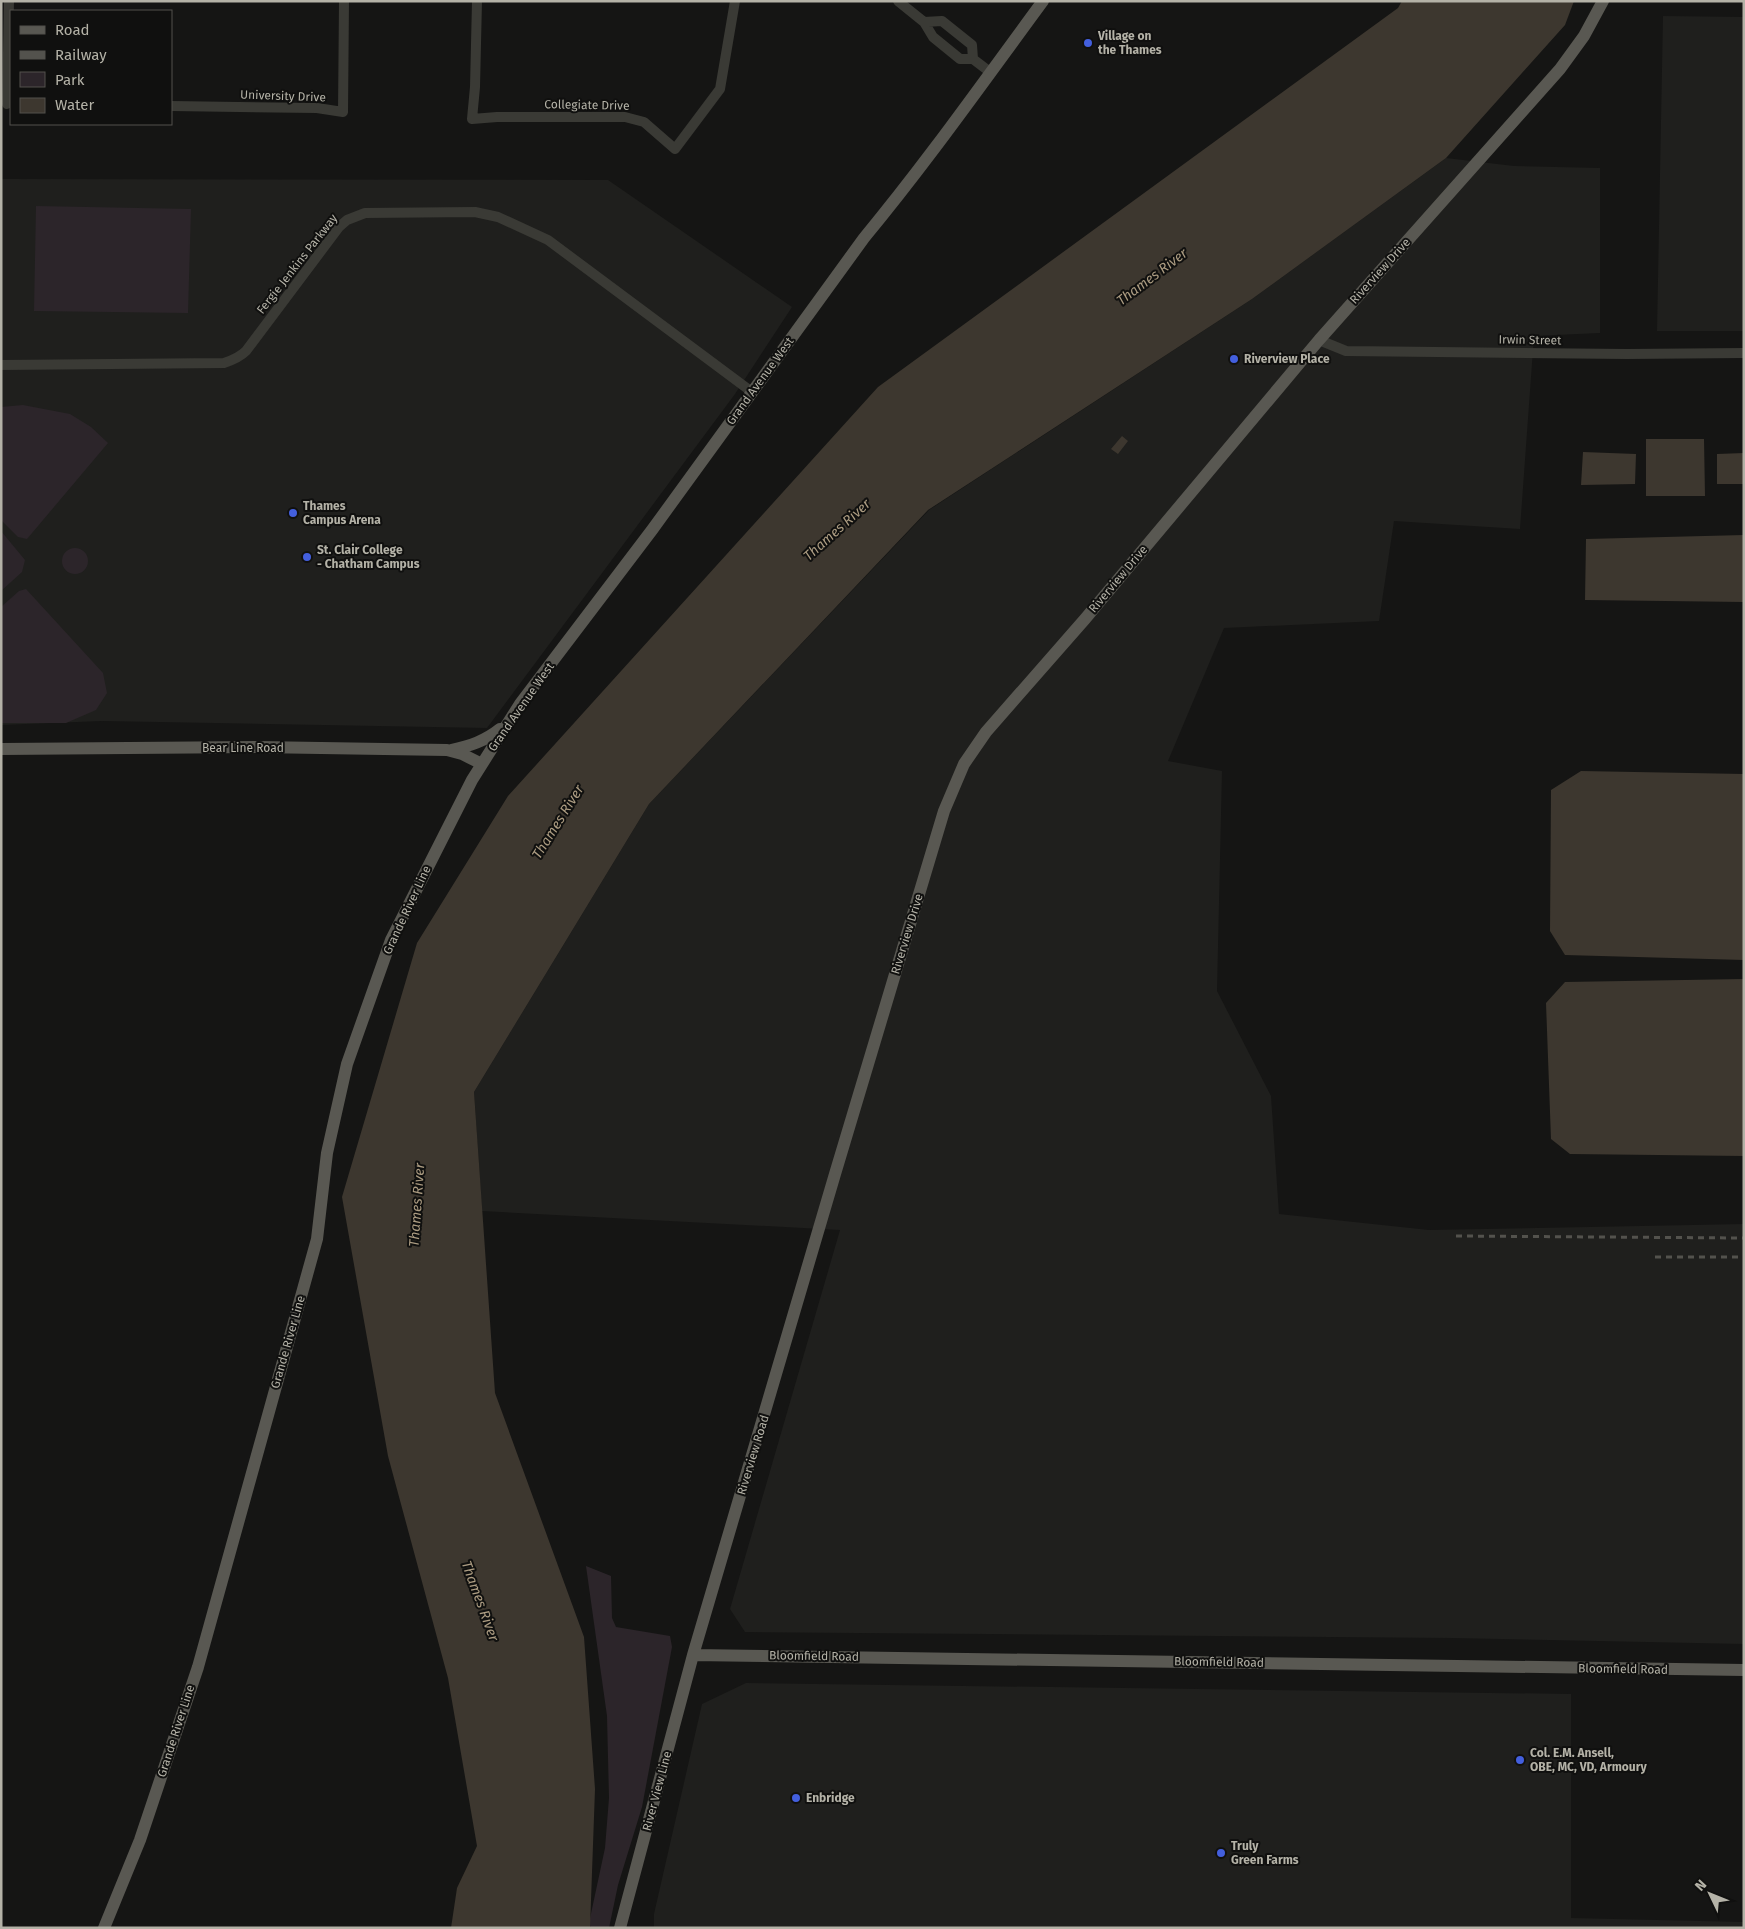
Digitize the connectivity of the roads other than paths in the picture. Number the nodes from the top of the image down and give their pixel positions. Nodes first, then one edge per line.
1 (9, 1) edge
2 (344, 1) edge
3 (477, 1) edge
4 (735, 1) edge
5 (898, 1) edge
6 (1043, 1) edge
7 (1603, 1) edge
8 (924, 22) junction
9 (973, 60) junction
10 (990, 72) junction
11 (6, 104) edge
12 (172, 106) edge
13 (1319, 340) junction
14 (1744, 353) edge
15 (1, 365) edge
16 (752, 392) junction
17 (512, 716) junction
18 (1, 749) edge
19 (447, 750) junction
20 (482, 764) junction
21 (812, 1255) joint
22 (693, 1655) junction
23 (1744, 1670) edge
24 (104, 1928) edge
25 (620, 1928) edge

1 - 11 street
2 - 12 street, University Drive
3 - 4 street, Collegiate Drive
5 - 8 street
6 - 10 main road, Grand Avenue West
7 - 13 main road, Riverview Drive
8 - 9 street
8 - 9 street
9 - 10 street
10 - 16 main road, Grand Avenue West
13 - 14 street, Irwin Street
13 - 21 main road, Riverview Drive
15 - 16 street, Fergie Jenkins Parkway
16 - 17 main road, Grand Avenue West
17 - 19 main road
17 - 20 main road, Grand Avenue West
18 - 19 main road, Bear Line Road
19 - 20 main road, Bear Line Road
20 - 24 main road, Grande River Line
21 - 22 main road, Riverview Road
22 - 23 main road, Bloomfield Road
22 - 25 main road, River View Line

